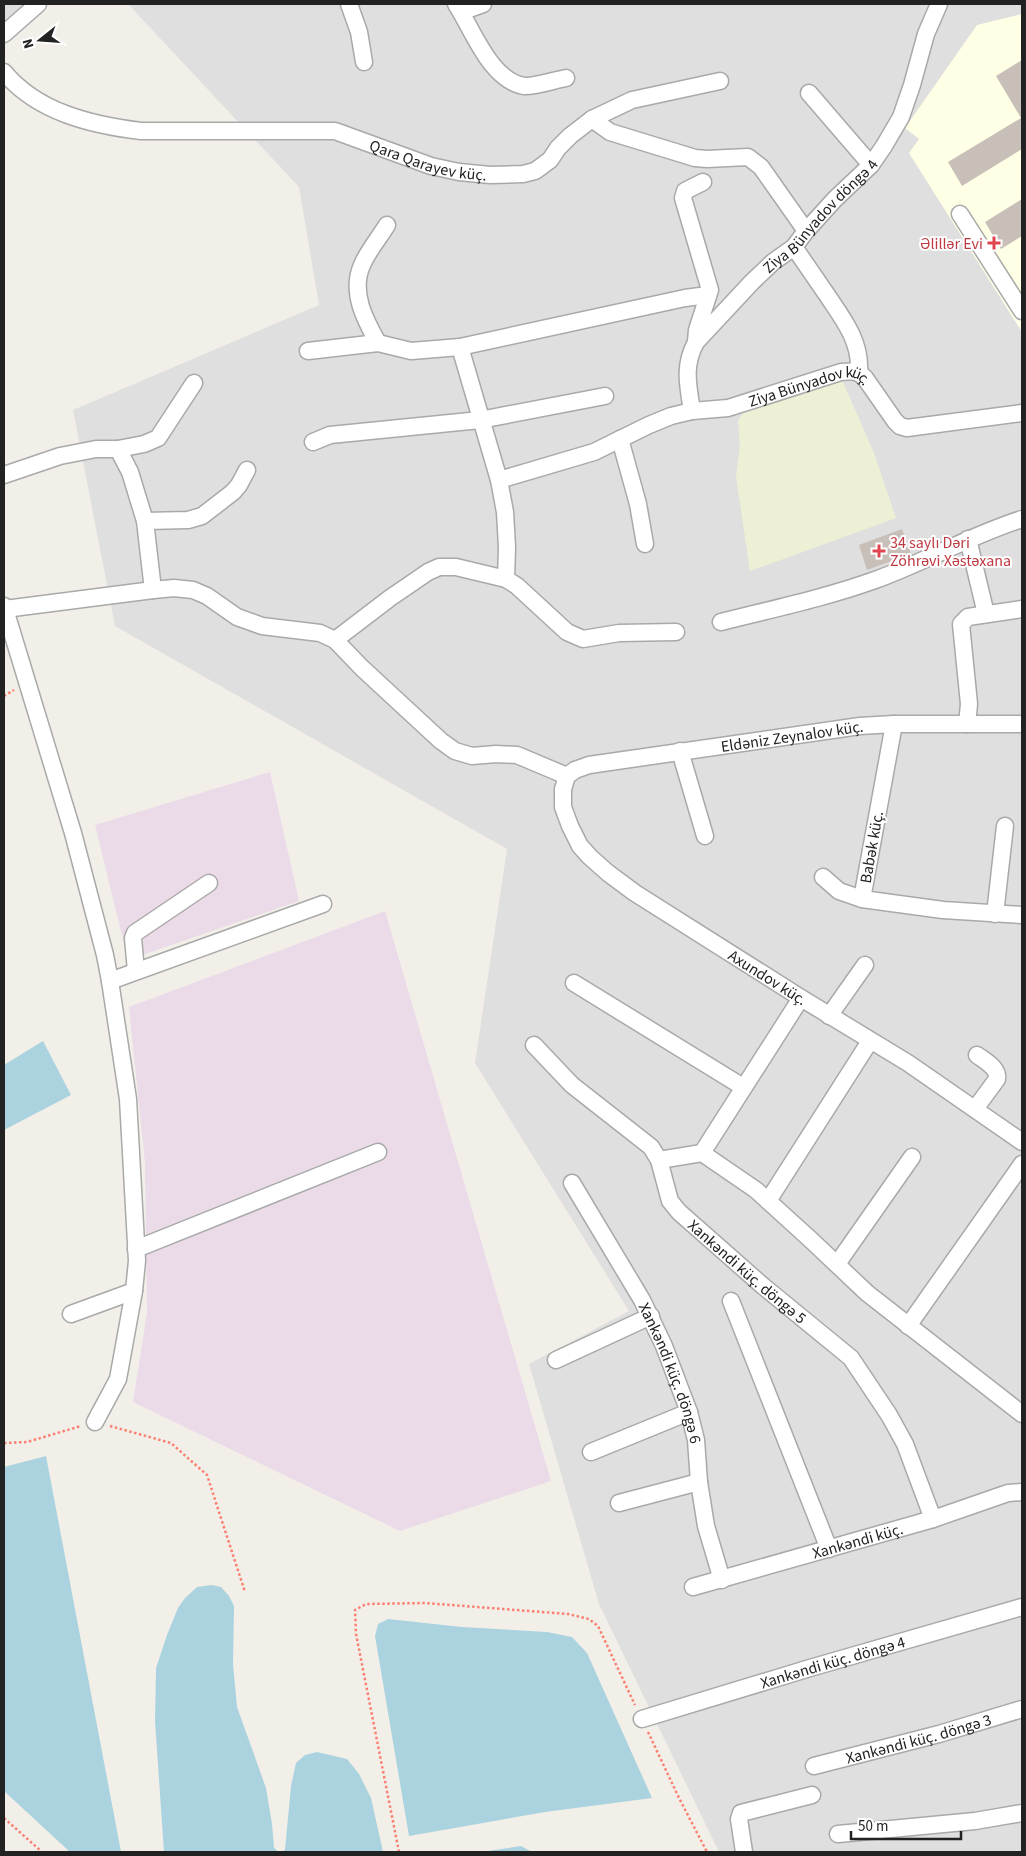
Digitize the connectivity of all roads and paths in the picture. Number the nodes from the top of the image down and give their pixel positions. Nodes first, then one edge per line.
1 (38, 4) edge
2 (349, 4) edge
3 (483, 4) edge
4 (938, 4) edge
5 (459, 8) edge
6 (4, 34) edge
7 (364, 62) dead end
8 (4, 72) edge
9 (566, 78) dead end
10 (720, 81) dead end
11 (809, 93) dead end
12 (592, 119) junction
13 (871, 164) junction
14 (702, 182) dead end
15 (960, 214) dead end
16 (387, 225) dead end
17 (806, 231) junction
18 (794, 248) junction
19 (708, 295) junction
20 (1022, 312) edge
21 (696, 342) junction
22 (378, 343) junction
23 (460, 347) junction
24 (308, 351) dead end
25 (859, 372) junction
26 (194, 383) dead end
27 (605, 396) dead end
28 (692, 411) junction
29 (1022, 413) edge
30 (480, 420) junction
31 (620, 439) junction
32 (313, 442) dead end
33 (118, 449) junction
34 (247, 470) dead end
35 (4, 474) edge
36 (499, 480) junction
37 (1022, 519) edge
38 (145, 521) junction
39 (968, 539) junction
40 (645, 544) dead end
41 (506, 579) junction
42 (153, 590) junction
43 (4, 607) edge
44 (1022, 609) edge
45 (986, 614) junction
46 (721, 622) dead end
47 (676, 632) dead end
48 (335, 640) junction
49 (894, 724) junction
50 (967, 724) junction
51 (1022, 724) edge
52 (680, 751) junction
53 (567, 776) junction
54 (1005, 826) dead end
55 (704, 836) dead end
56 (823, 877) dead end
57 (209, 883) dead end
58 (862, 899) junction
59 (322, 904) dead end
60 (995, 914) junction
61 (1022, 915) edge
62 (865, 965) dead end
63 (136, 971) junction
64 (110, 980) junction
65 (574, 983) dead end
66 (801, 998) junction
67 (829, 1016) junction
68 (870, 1041) junction
69 (534, 1045) dead end
70 (977, 1055) dead end
71 (743, 1087) junction
72 (975, 1109) junction
73 (1022, 1142) edge
74 (378, 1152) dead end
75 (702, 1152) junction
76 (912, 1157) dead end
77 (659, 1160) junction
78 (1022, 1164) edge
79 (572, 1183) dead end
80 (768, 1200) junction
81 (136, 1249) junction
82 (837, 1264) junction
83 (134, 1291) junction
84 (731, 1301) dead end
85 (71, 1314) dead end
86 (651, 1316) junction
87 (908, 1326) junction
88 (556, 1360) dead end
89 (689, 1412) junction
90 (1022, 1414) edge
91 (95, 1422) junction
92 (4, 1444) edge
93 (591, 1452) dead end
94 (699, 1482) junction
95 (1022, 1492) edge
96 (620, 1503) dead end
97 (933, 1519) junction
98 (829, 1549) junction
99 (722, 1580) junction
100 (693, 1587) dead end
101 (244, 1592) dead end
102 (1022, 1607) edge
103 (1022, 1710) edge
104 (642, 1719) junction
105 (814, 1766) dead end
106 (812, 1795) dead end
107 (1022, 1813) edge
108 (4, 1818) edge
109 (838, 1834) dead end
110 (42, 1852) edge
111 (399, 1852) edge
112 (707, 1852) edge
113 (744, 1852) edge

1 - 6 street
2 - 7 street
3 - 5 street
4 - 13 street, Ziya Bünyadov döngə 4
5 - 9 street
8 - 12 street, Qara Qarayev küç.
10 - 12 street, Qara Qarayev küç.
11 - 13 street
12 - 17 street
13 - 17 street, Ziya Bünyadov döngə 4
14 - 19 street
15 - 20 street
16 - 22 street
17 - 18 street, Ziya Bünyadov döngə 4
18 - 21 street, Ziya Bünyadov döngə 4
18 - 25 street
19 - 21 street
19 - 23 street
21 - 28 street, Ziya Bünyadov döngə 4
22 - 23 street
22 - 24 street
23 - 30 street
25 - 28 street, Ziya Bünyadov küç.
25 - 29 street, Ziya Bünyadov küç.
26 - 33 street
27 - 30 street
28 - 31 street, Ziya Bünyadov küç.
30 - 32 street
30 - 36 street
31 - 36 street, Ziya Bünyadov küç.
31 - 40 street
33 - 35 street
33 - 38 street
34 - 38 street
36 - 41 street
37 - 39 street
38 - 42 street
39 - 45 street
39 - 46 street
41 - 47 street
41 - 48 street
42 - 43 street
42 - 48 street
43 - 64 street
44 - 45 street
45 - 50 street
48 - 53 street
49 - 50 street, Eldəniz Zeynalov küç.
49 - 52 street, Eldəniz Zeynalov küç.
49 - 58 street, Babək küç.
50 - 51 street, Eldəniz Zeynalov küç.
52 - 53 street, Eldəniz Zeynalov küç.
52 - 55 street
53 - 66 street, Axundov küç.
54 - 60 street
56 - 58 street
57 - 63 street
58 - 60 street, Babək küç.
59 - 63 street
60 - 61 street, Babək küç.
62 - 67 street
63 - 64 street
64 - 81 street
65 - 71 street
66 - 67 street, Axundov küç.
66 - 71 street
67 - 68 street, Axundov küç.
68 - 72 street, Axundov küç.
68 - 80 street
69 - 77 street, Xankəndi küç. döngə 5
70 - 72 street
71 - 75 street
72 - 73 street, Axundov küç.
74 - 81 street
75 - 77 street
75 - 80 street
76 - 82 street
77 - 97 street, Xankəndi küç. döngə 5
78 - 87 street
79 - 86 street, Xankəndi küç. döngə 6
80 - 82 street
81 - 83 street
82 - 87 street
83 - 85 street
83 - 91 street
84 - 98 street
86 - 88 street
86 - 89 street, Xankəndi küç. döngə 6
87 - 90 street
89 - 93 street
89 - 94 street, Xankəndi küç. döngə 6
91 - 92 path
91 - 101 path
94 - 96 street
94 - 99 street, Xankəndi küç. döngə 6
95 - 97 street, Xankəndi küç.
97 - 98 street, Xankəndi küç.
98 - 99 street, Xankəndi küç.
99 - 100 street, Xankəndi küç.
102 - 104 street, Xankəndi küç. döngə 4
103 - 105 street, Xankəndi küç. döngə 3
104 - 111 path
104 - 112 path
106 - 113 street
107 - 109 street
108 - 110 path

